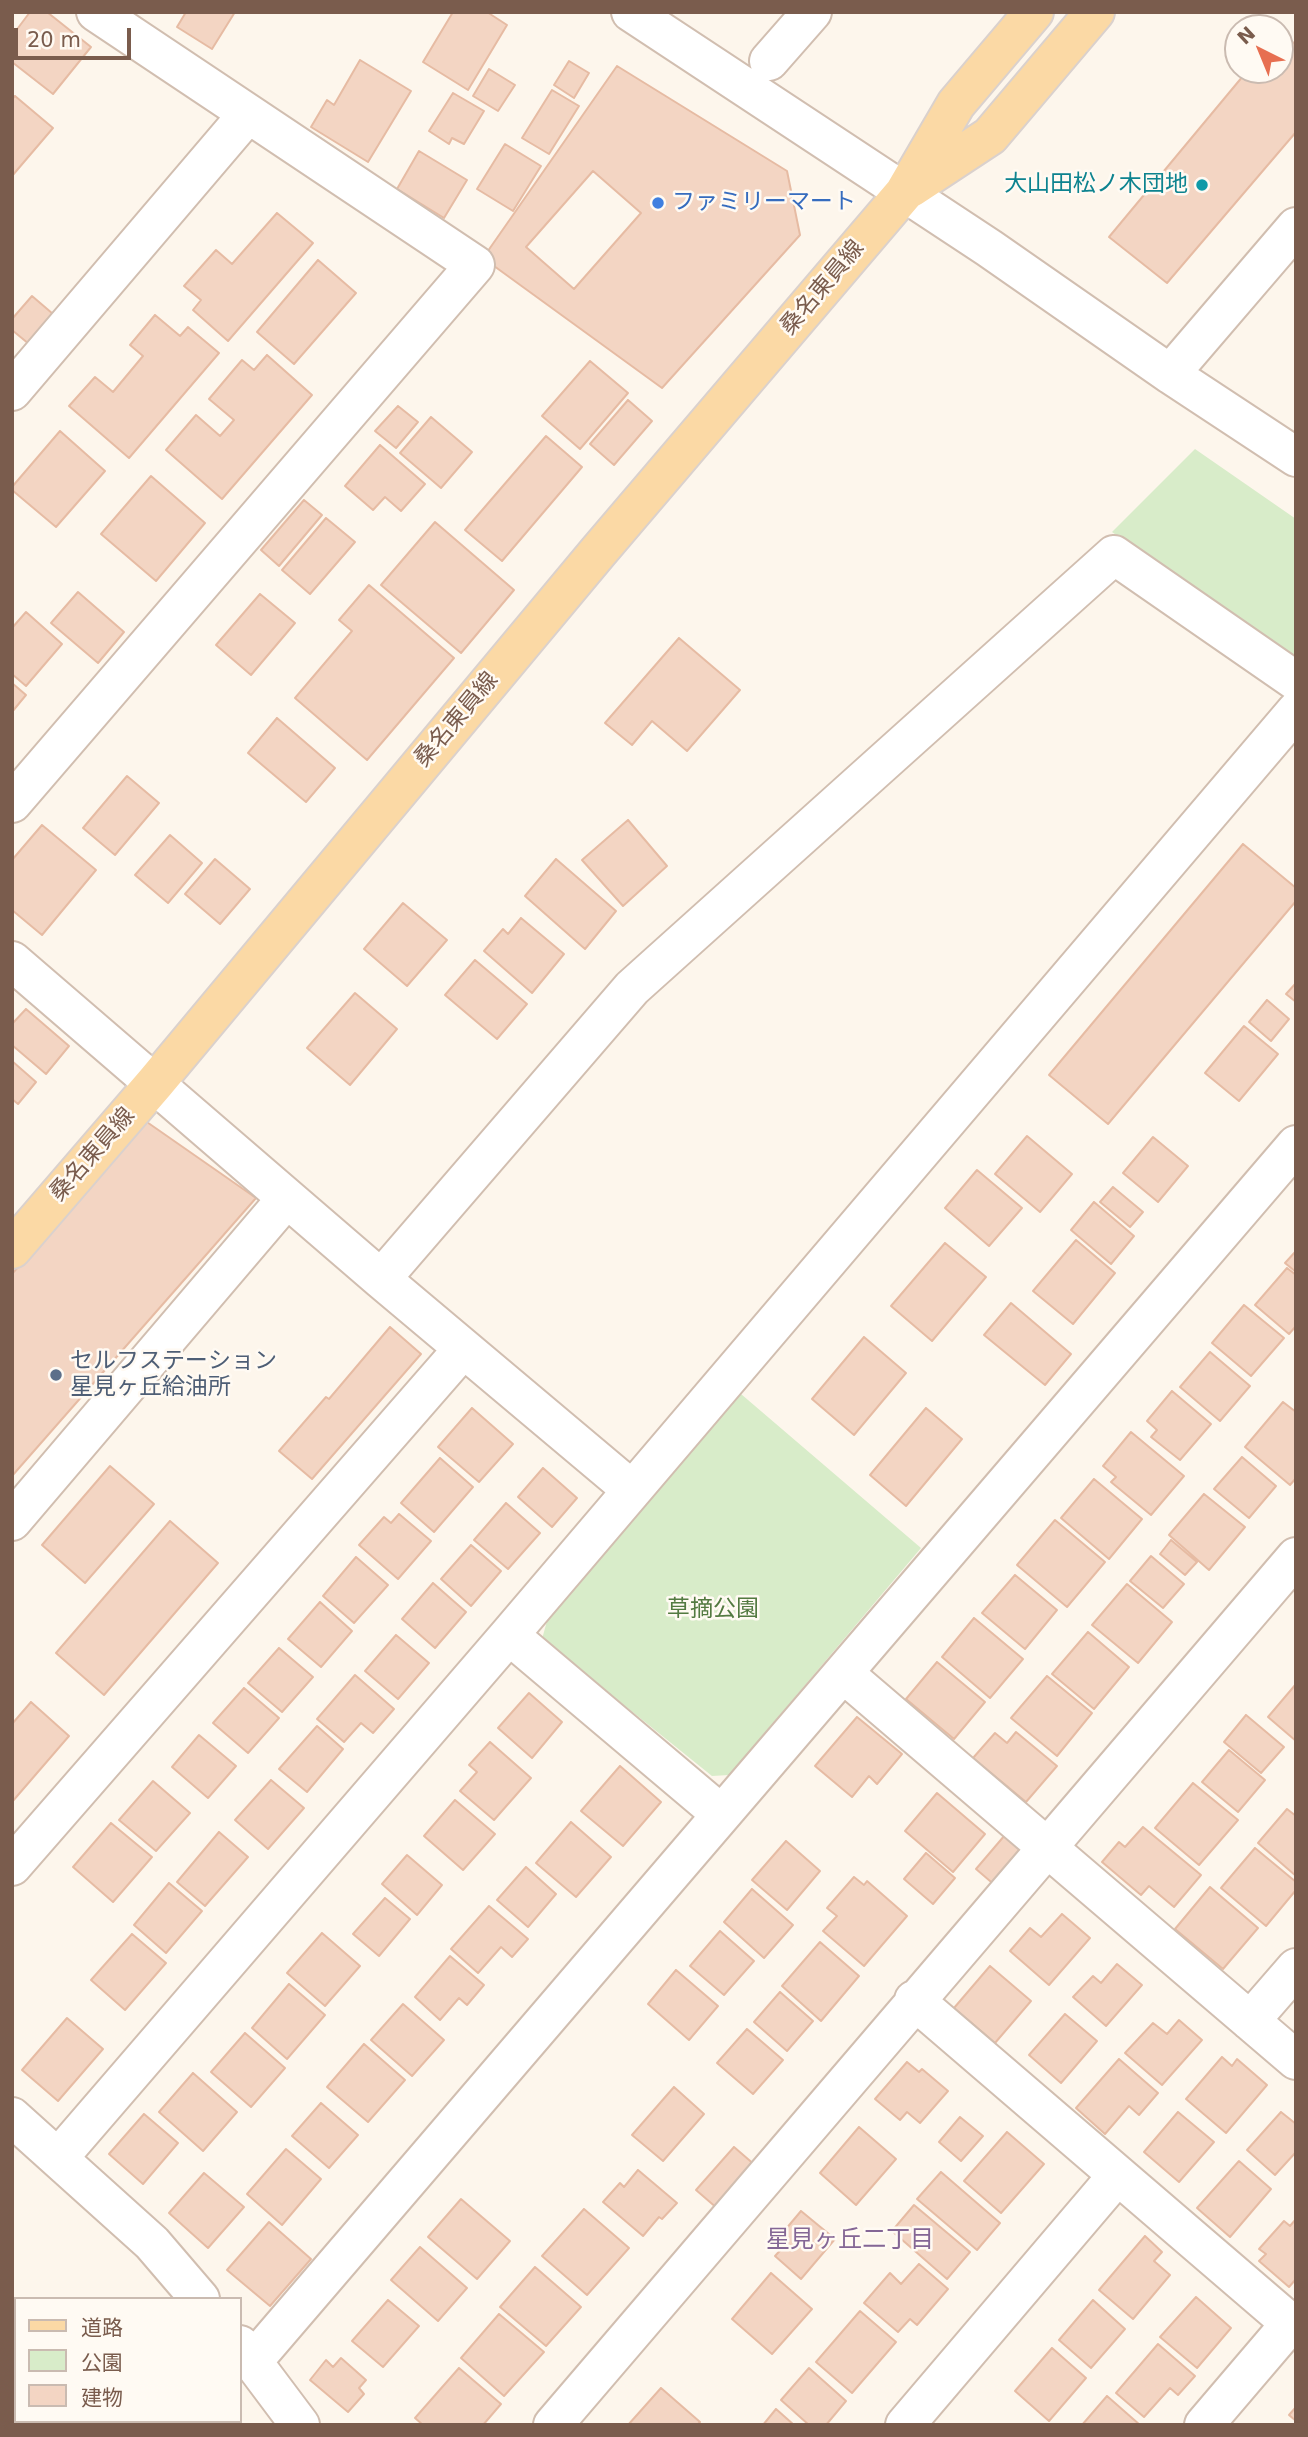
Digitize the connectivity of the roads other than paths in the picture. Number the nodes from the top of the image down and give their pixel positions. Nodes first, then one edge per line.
1 (96, 12) edge
2 (631, 12) edge
3 (812, 12) edge
4 (1034, 12) edge
5 (1095, 12) edge
6 (769, 61) dead end
7 (248, 114) junction
8 (904, 193) junction
9 (1296, 227) edge
10 (1170, 374) junction
11 (12, 391) edge
12 (1296, 457) edge
13 (1296, 681) edge
14 (1296, 711) edge
15 (12, 803) edge
16 (12, 961) edge
17 (155, 1083) junction
18 (1296, 1144) edge
19 (287, 1198) junction
20 (12, 1249) edge
21 (381, 1279) junction
22 (463, 1349) junction
23 (632, 1490) junction
24 (12, 1521) edge
25 (1296, 1558) edge
26 (509, 1635) junction
27 (843, 1673) junction
28 (721, 1814) junction
29 (1048, 1846) junction
30 (12, 1866) edge
31 (1296, 1968) edge
32 (914, 2000) junction
33 (1250, 2021) junction
34 (1296, 2060) edge
35 (12, 2117) edge
36 (59, 2157) junction
37 (1117, 2176) junction
38 (198, 2297) edge
39 (1293, 2325) edge
40 (247, 2353) edge
41 (300, 2425) edge
42 (553, 2425) edge
43 (905, 2425) edge
44 (1204, 2425) edge

1 - 7 street
2 - 8 street
3 - 6 street
4 - 8 main road, 桑名東員線
5 - 8 main road, 桑名東員線
7 - 11 street
7 - 15 street
8 - 10 street
8 - 17 main road, 桑名東員線
9 - 10 street
10 - 12 street
13 - 21 street
14 - 23 street
16 - 17 street
17 - 19 street
17 - 20 main road, 桑名東員線
18 - 27 street
19 - 21 street
19 - 24 street
21 - 22 street
22 - 23 street
22 - 30 street
23 - 26 street
25 - 29 street
26 - 28 street
26 - 36 street
27 - 28 street
27 - 29 street
28 - 40 street
29 - 32 street
29 - 33 street
31 - 33 street
32 - 37 street
32 - 42 street
33 - 34 street
35 - 36 street
36 - 38 street
37 - 39 street
37 - 43 street
39 - 44 street
40 - 41 street

